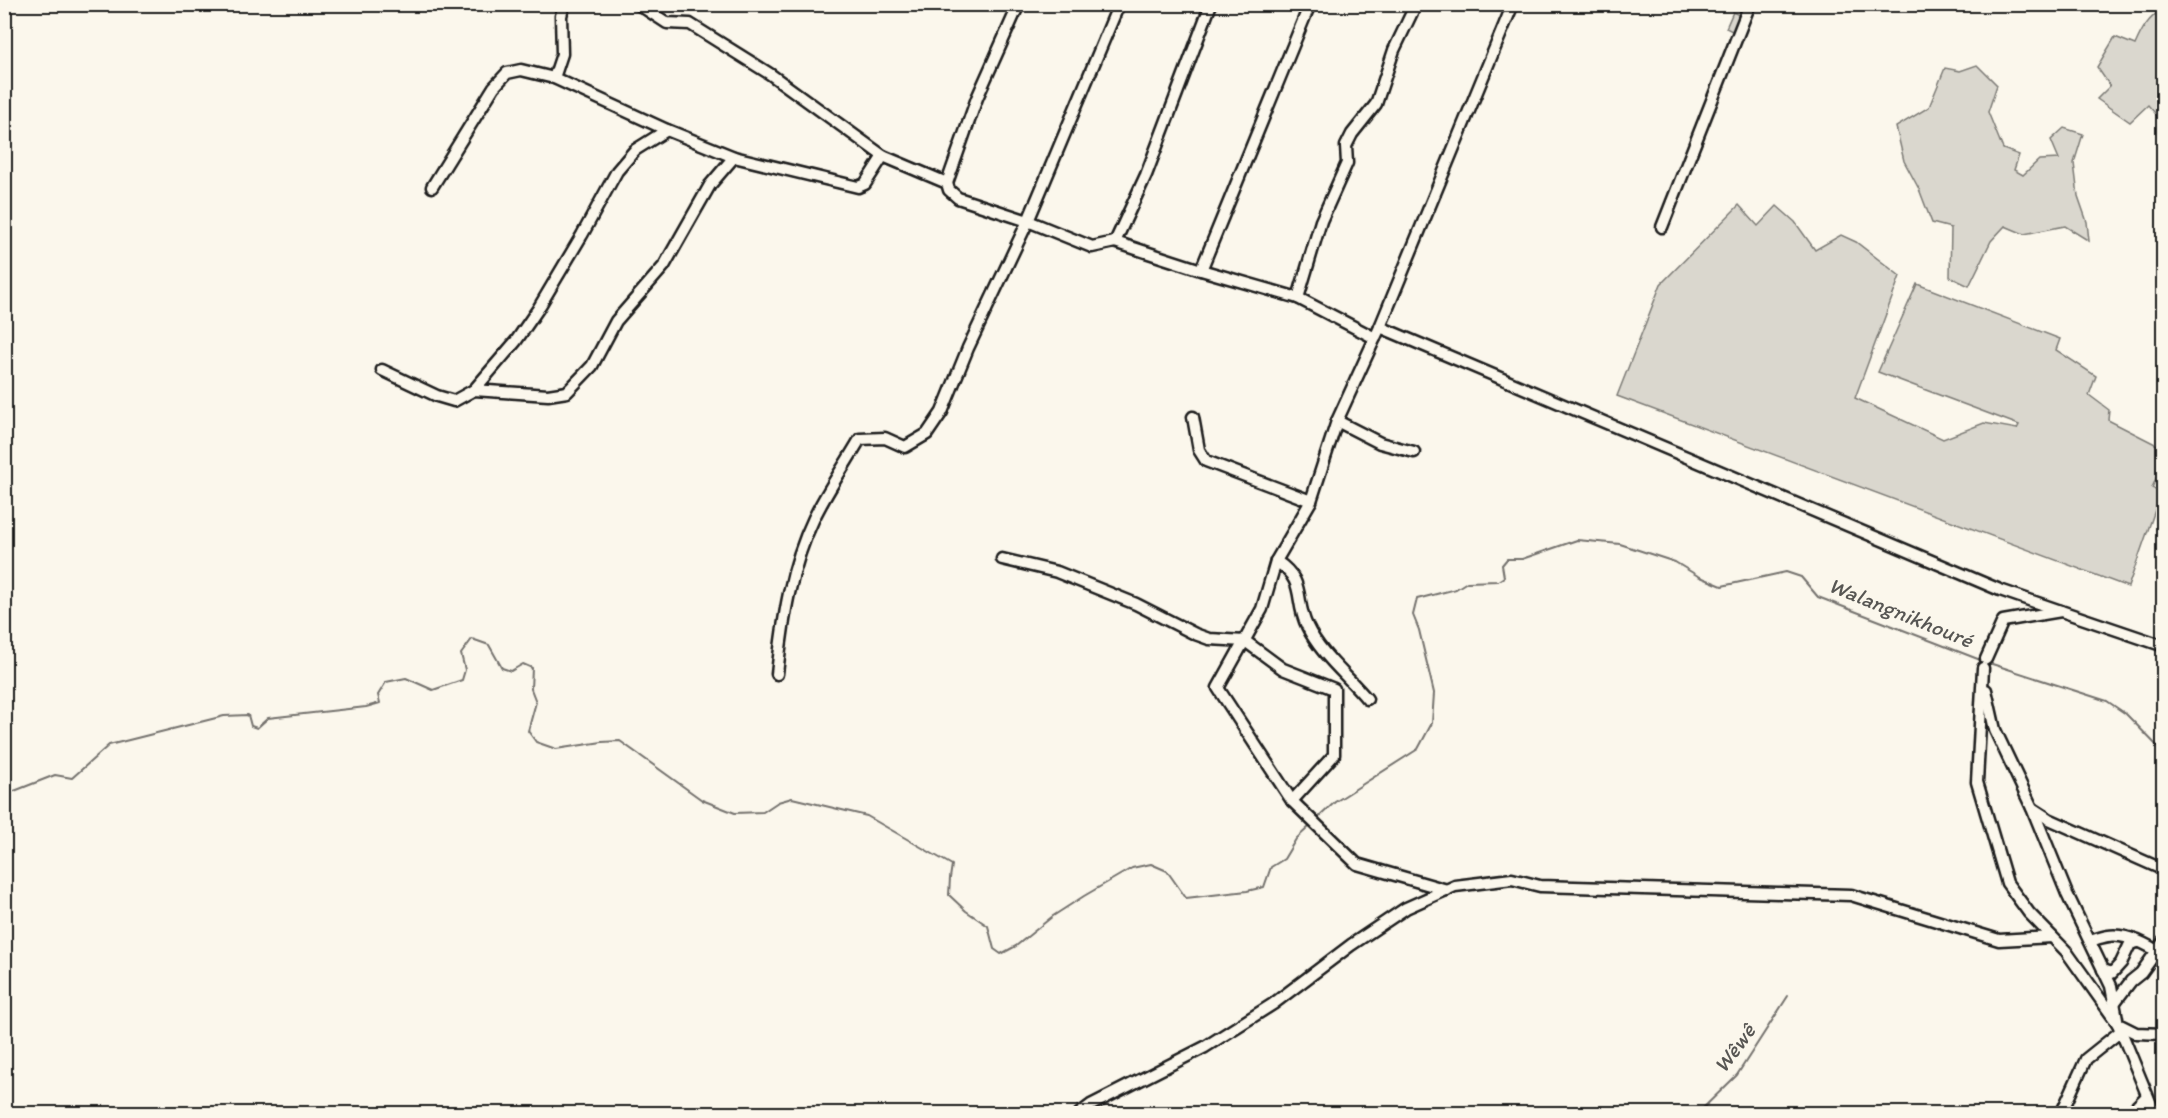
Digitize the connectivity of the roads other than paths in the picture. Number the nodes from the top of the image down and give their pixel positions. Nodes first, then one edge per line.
1 (564, 4) edge
2 (638, 4) edge
3 (1019, 4) edge
4 (1119, 4) edge
5 (1211, 4) edge
6 (1310, 4) edge
7 (1416, 4) edge
8 (1513, 4) edge
9 (1750, 4) edge
10 (554, 78) junction
11 (667, 130) junction
12 (884, 156) junction
13 (734, 158) junction
14 (947, 183) junction
15 (432, 188) dead end
16 (1028, 221) junction
17 (1662, 228) dead end
18 (1115, 242) junction
19 (1201, 270) junction
20 (1299, 298) junction
21 (1380, 327) junction
22 (1375, 338) junction
23 (382, 370) dead end
24 (474, 390) junction
25 (1193, 417) dead end
26 (1337, 421) junction
27 (1414, 452) dead end
28 (1311, 501) junction
29 (1002, 559) dead end
30 (1276, 561) junction
31 (2061, 611) junction
32 (1245, 641) junction
33 (2163, 646) edge
34 (1986, 659) dead end
35 (777, 674) dead end
36 (1366, 699) dead end
37 (1292, 801) junction
38 (2032, 808) junction
39 (2163, 870) edge
40 (1447, 890) junction
41 (2052, 937) junction
42 (2090, 941) junction
43 (2138, 942) junction
44 (2161, 950) edge
45 (2103, 969) junction
46 (2115, 1002) junction
47 (2119, 1028) junction
48 (2163, 1034) edge
49 (2147, 1096) junction
50 (1080, 1113) edge
51 (2061, 1113) edge
52 (2129, 1113) edge
53 (2155, 1113) edge

1 - 10 street
2 - 12 street
3 - 14 street
4 - 16 street
5 - 18 street
6 - 19 street
7 - 20 street
8 - 21 street
9 - 17 street
10 - 11 street
10 - 15 street
11 - 13 street
11 - 24 street
12 - 13 street
12 - 14 street
13 - 24 street
14 - 16 street
16 - 18 street
16 - 35 street
18 - 19 street
19 - 20 street
20 - 22 street
21 - 22 street
21 - 31 street
22 - 26 street
23 - 24 street
25 - 28 street
26 - 27 street
26 - 28 street
28 - 30 street
29 - 32 street
30 - 32 street
30 - 36 street
31 - 33 street
31 - 34 street
32 - 37 street
32 - 37 street
37 - 40 street
38 - 39 street
38 - 41 street
38 - 42 street
40 - 41 street
40 - 50 street
41 - 47 street
42 - 43 street
42 - 45 street
43 - 44 street
43 - 45 street
44 - 46 street
45 - 46 street
46 - 47 street
47 - 48 street
47 - 49 street
47 - 51 street
49 - 52 street
49 - 53 street

